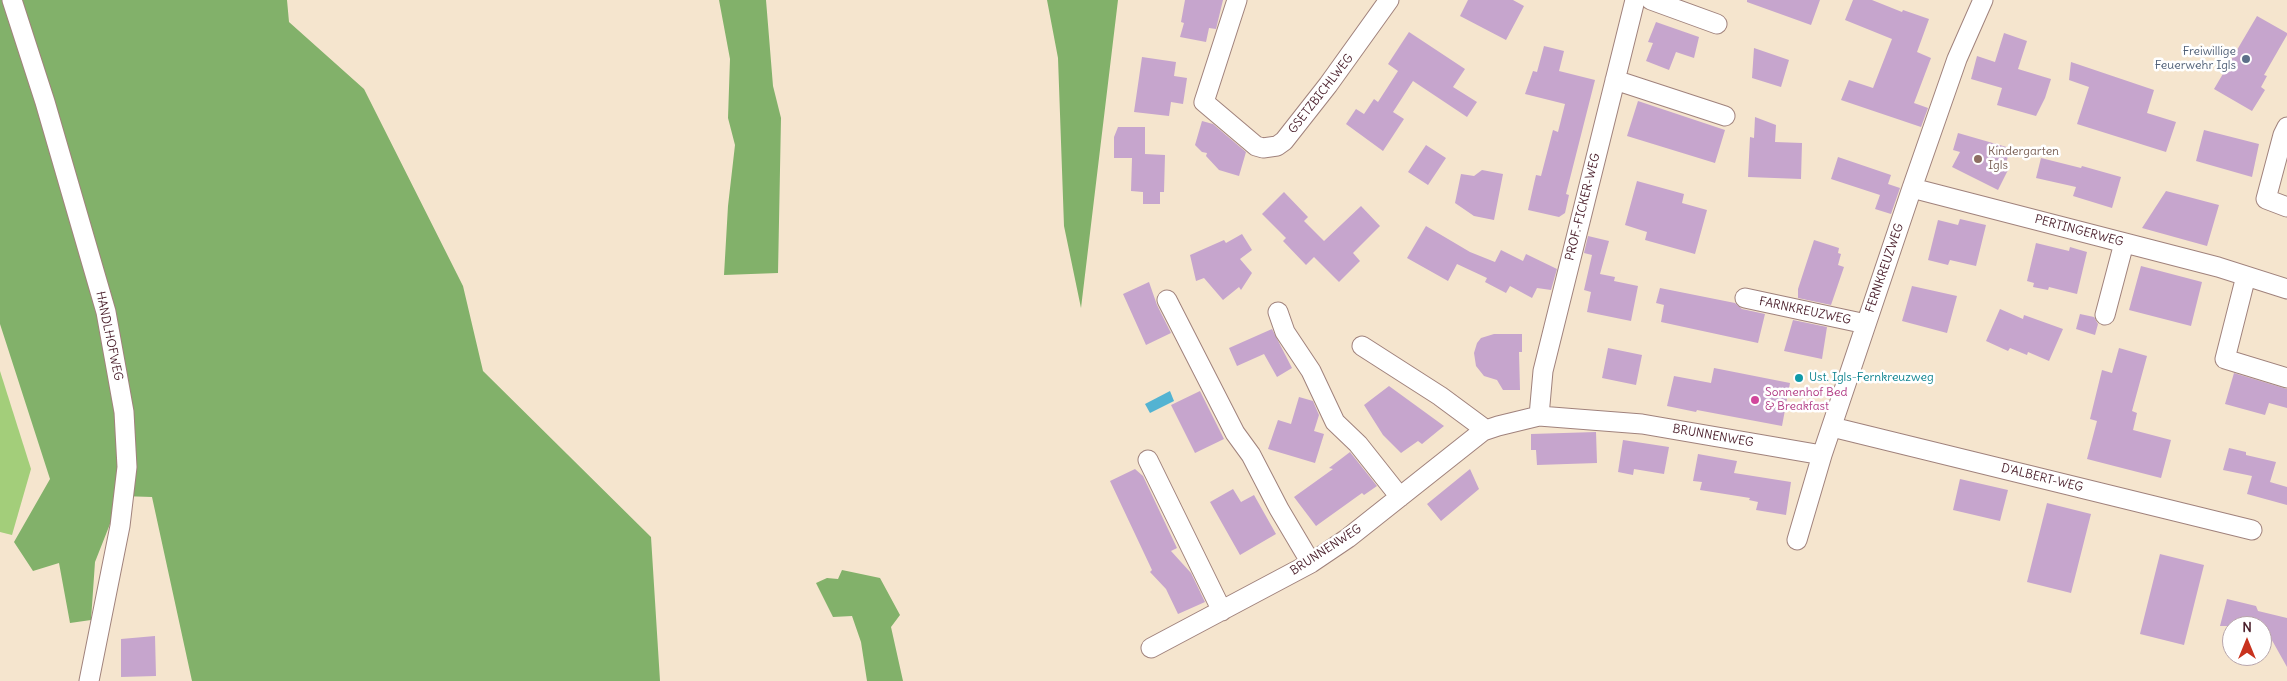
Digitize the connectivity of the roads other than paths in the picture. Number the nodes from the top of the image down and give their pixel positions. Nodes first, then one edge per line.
1 (12, 0) edge
2 (1237, 0) edge
3 (1389, 0) edge
4 (1635, 0) edge
5 (1651, 0) edge
6 (1983, 0) edge
7 (1717, 24) dead end
8 (1615, 80) junction
9 (1725, 116) dead end
10 (2287, 127) edge
11 (1912, 188) junction
12 (2287, 207) edge
13 (2124, 243) junction
14 (2246, 276) junction
15 (2287, 289) edge
16 (1744, 298) dead end
17 (1167, 300) dead end
18 (1278, 312) dead end
19 (2105, 315) dead end
20 (1866, 324) junction
21 (1362, 346) dead end
22 (2287, 378) edge
23 (1539, 416) junction
24 (1832, 427) junction
25 (1486, 430) junction
26 (1822, 455) junction
27 (1148, 460) dead end
28 (1400, 497) junction
29 (2252, 530) dead end
30 (1797, 540) dead end
31 (1311, 563) junction
32 (1222, 611) junction
33 (1151, 648) dead end
34 (89, 681) edge

1 - 34 street, HANDLHOFWEG
2 - 3 street, GSETZBICHLWEG
4 - 8 street, PROF.-FICKER-WEG
5 - 7 street
6 - 11 street, FERNKREUZWEG
8 - 9 street
8 - 23 street, PROF.-FICKER-WEG
10 - 12 street
11 - 13 street, PERTINGERWEG
11 - 20 street, FERNKREUZWEG
13 - 14 street, PERTINGERWEG
13 - 19 street
14 - 15 street, PERTINGERWEG
14 - 22 street
16 - 20 street, FARNKREUZWEG
17 - 31 street
18 - 28 street
20 - 24 street, FERNKREUZWEG
21 - 25 street
23 - 25 street, BRUNNENWEG
23 - 26 street, BRUNNENWEG
24 - 26 street, FERNKREUZWEG
24 - 29 street, D'ALBERT-WEG
25 - 28 street, BRUNNENWEG
26 - 30 street, FERNKREUZWEG
27 - 32 street
28 - 31 street, BRUNNENWEG
31 - 32 street, BRUNNENWEG
32 - 33 street, BRUNNENWEG

